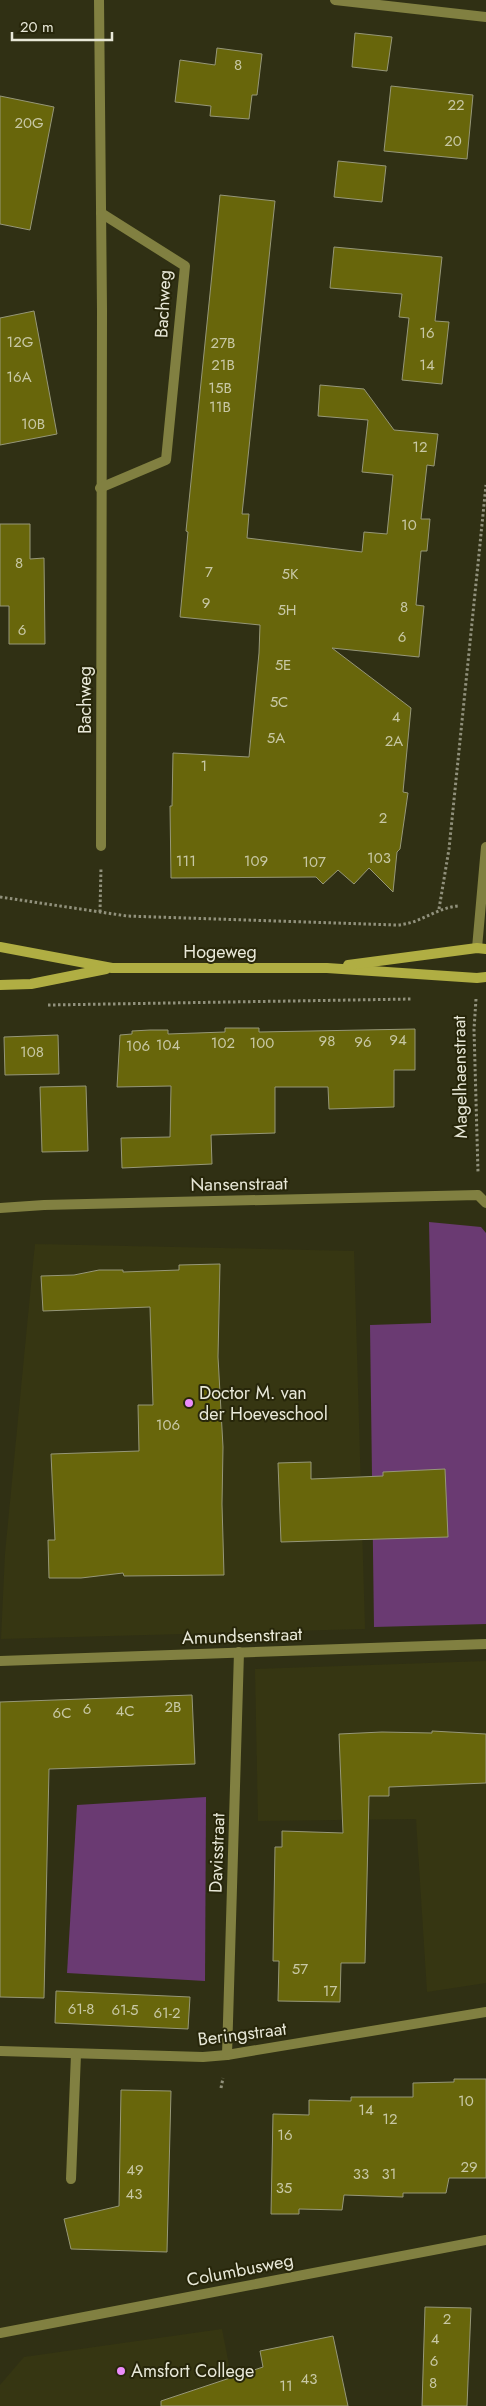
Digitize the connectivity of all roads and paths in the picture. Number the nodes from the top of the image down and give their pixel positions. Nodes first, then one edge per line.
1 (99, 0) edge
2 (335, 0) edge
3 (486, 17) edge
4 (102, 213) junction
5 (486, 485) edge
6 (100, 488) junction
7 (101, 846) joint
8 (486, 847) edge
9 (0, 896) edge
10 (480, 906) junction
11 (439, 910) junction
12 (100, 912) junction
13 (0, 947) edge
14 (482, 948) edge
15 (112, 968) junction
16 (327, 968) junction
17 (486, 977) edge
18 (0, 985) edge
19 (476, 997) junction
20 (481, 997) dead end
21 (416, 998) dead end
22 (466, 998) dead end
23 (40, 1006) dead end
24 (482, 1199) edge
25 (0, 1208) edge
26 (486, 1644) edge
27 (239, 1652) junction
28 (0, 1661) edge
29 (486, 2012) edge
30 (0, 2051) edge
31 (76, 2054) junction
32 (228, 2055) junction
33 (70, 2179) dead end
34 (486, 2240) edge
35 (0, 2333) edge

1 - 4 street, Bachweg
2 - 3 street
4 - 6 street, Bachweg
4 - 6 street, Bachweg
5 - 11 path
6 - 7 street, Bachweg
7 - 12 path
8 - 10 street
9 - 12 path
10 - 11 path
10 - 14 street
11 - 12 path
13 - 15 main road, Hogeweg
14 - 16 main road, Hogeweg
15 - 16 main road, Hogeweg
15 - 18 main road, Hogeweg
16 - 17 main road, Hogeweg
19 - 20 path
19 - 22 path
19 - 24 path, Magelhaenstraat
21 - 23 path
24 - 25 street, Nansenstraat
26 - 27 street, Amundsenstraat
27 - 28 street, Amundsenstraat
27 - 32 street, Davisstraat
29 - 32 street, Beringstraat
30 - 31 street, Beringstraat
31 - 32 street, Beringstraat
31 - 33 street
34 - 35 street, Columbusweg

